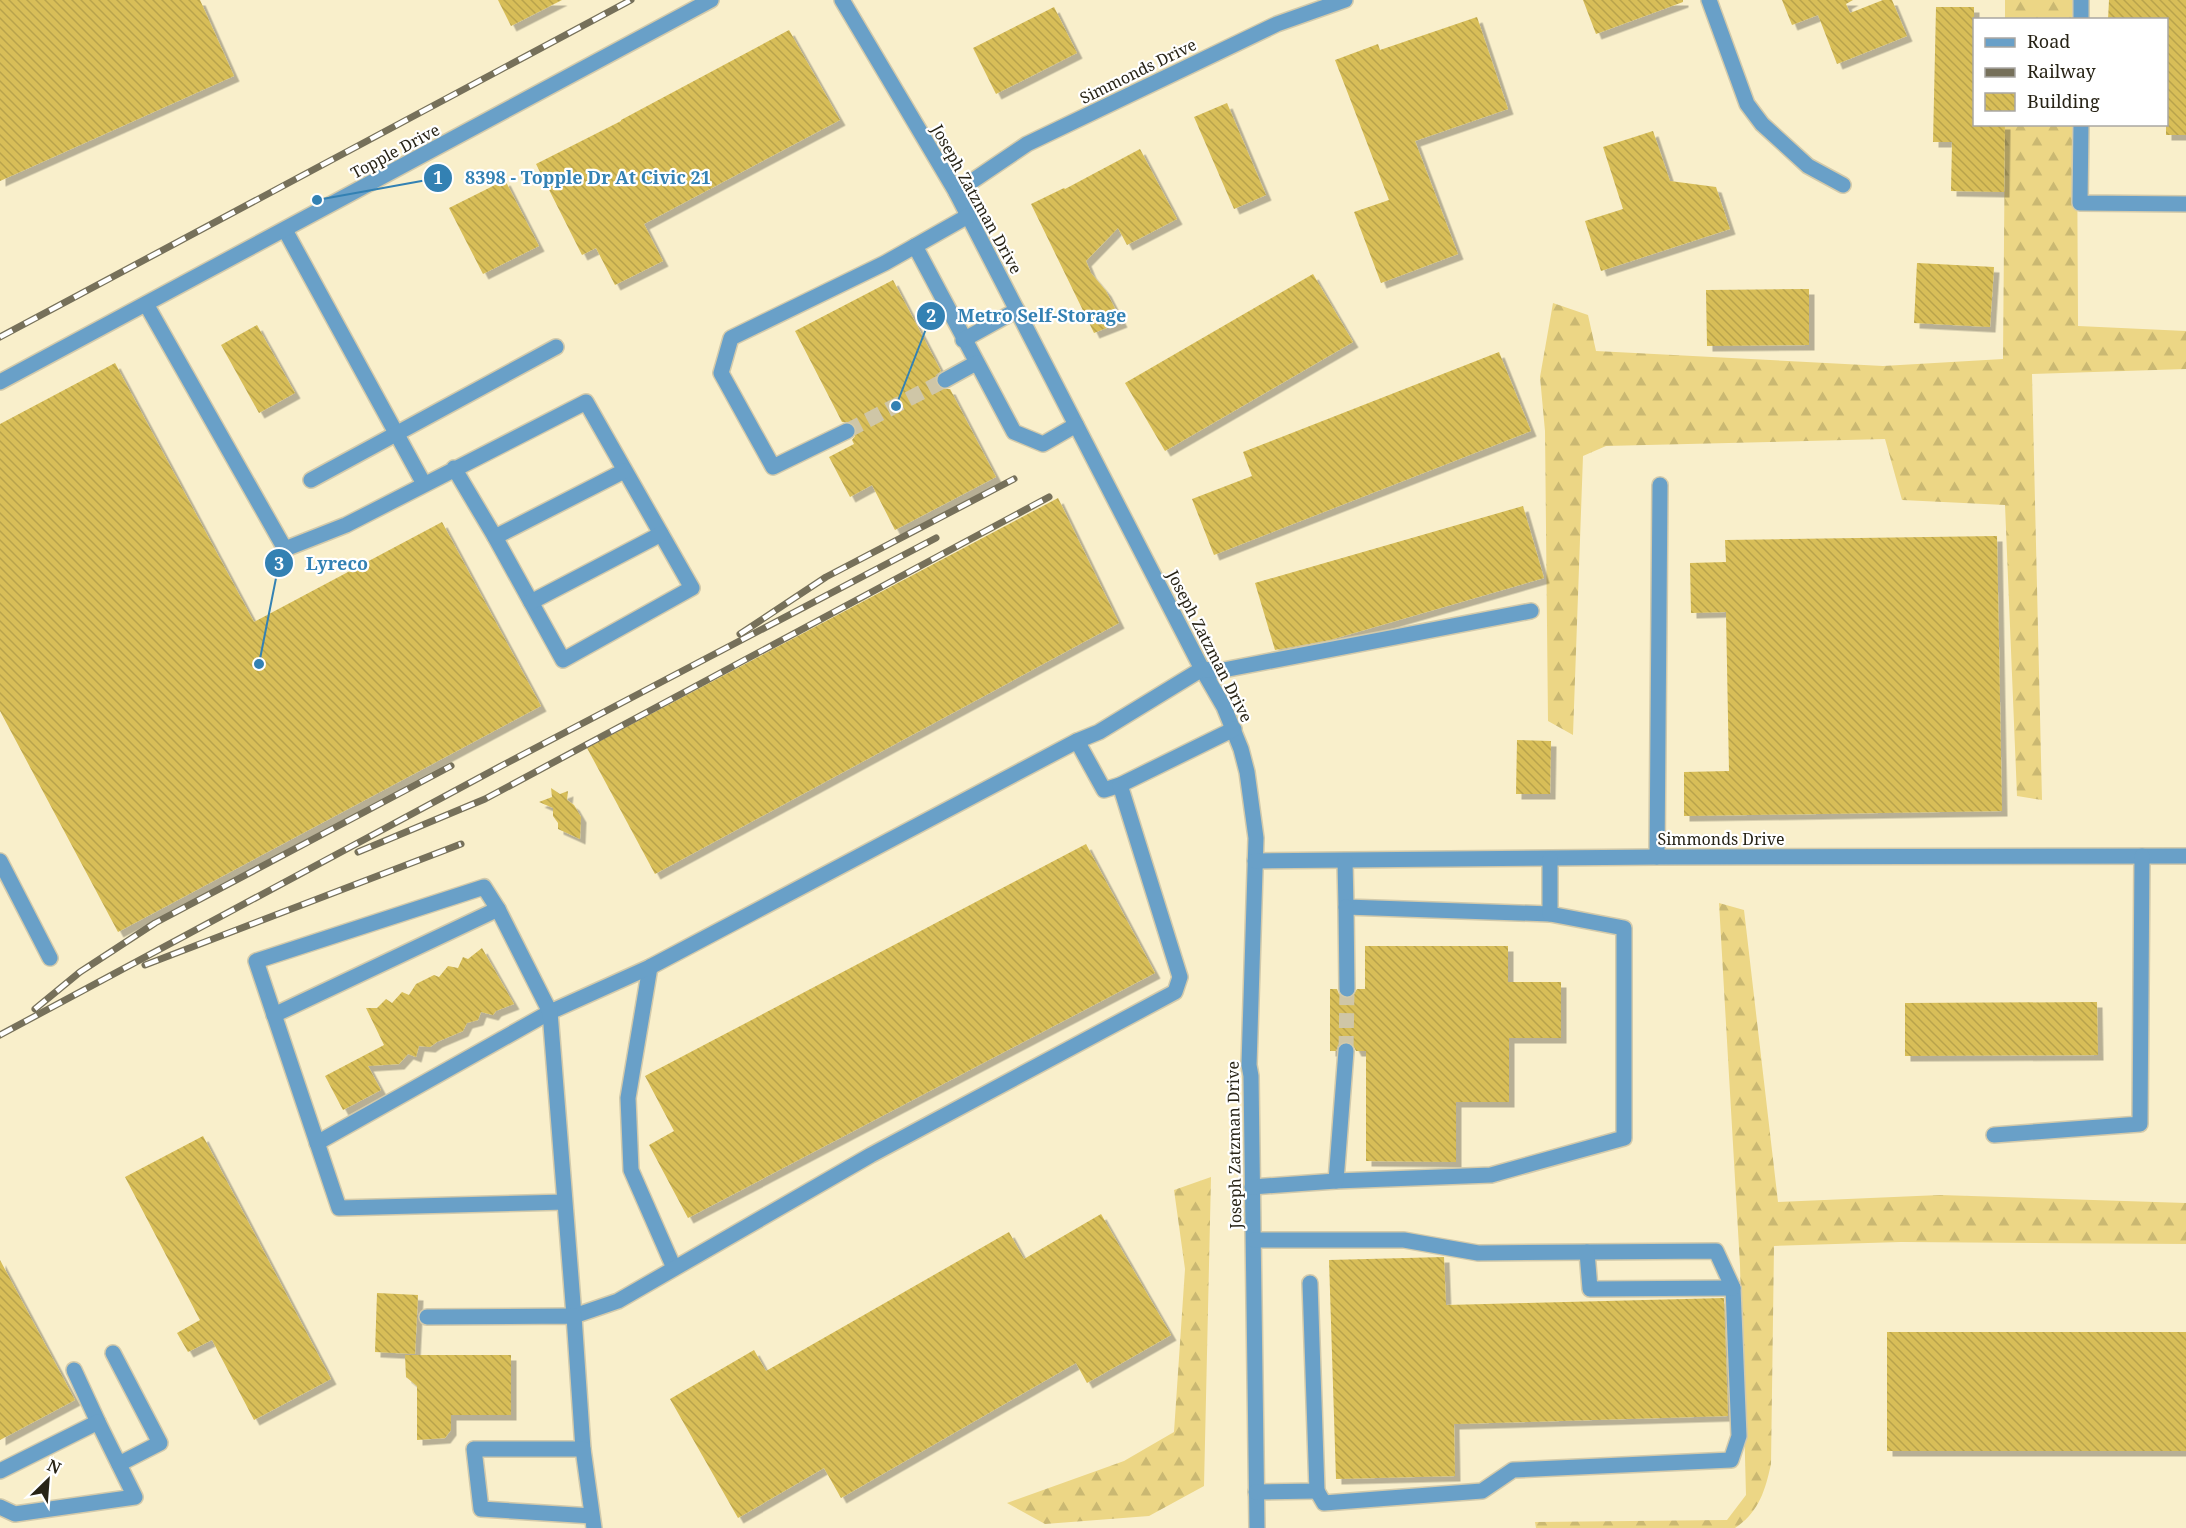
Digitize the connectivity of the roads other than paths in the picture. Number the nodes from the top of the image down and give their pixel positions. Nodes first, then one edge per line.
1 (711, 0) edge
2 (842, 0) edge
3 (1345, 0) edge
4 (1709, 0) edge
5 (2081, 0) edge
6 (2081, 18) edge
7 (2081, 126) edge
8 (1843, 185) dead end
9 (956, 192) junction
10 (2186, 204) edge
11 (968, 216) junction
12 (285, 230) junction
13 (915, 246) junction
14 (146, 304) junction
15 (1017, 310) junction
16 (963, 340) junction
17 (555, 347) dead end
18 (976, 363) junction
19 (945, 380) tunnel mouth
20 (0, 382) edge
21 (1076, 425) junction
22 (847, 431) tunnel mouth
23 (396, 433) junction
24 (454, 468) junction
25 (624, 471) junction
26 (311, 480) dead end
27 (424, 484) junction
28 (1660, 485) dead end
29 (661, 534) junction
30 (495, 537) junction
31 (531, 602) junction
32 (1531, 611) dead end
33 (1202, 669) junction
34 (1234, 729) junction
35 (1077, 741) junction
36 (1120, 785) junction
37 (2186, 855) edge
38 (2142, 856) junction
39 (1657, 857) junction
40 (1550, 859) junction
41 (0, 861) edge
42 (1256, 861) junction
43 (1345, 861) junction
44 (1346, 907) junction
45 (498, 909) junction
46 (1550, 914) junction
47 (50, 958) dead end
48 (650, 967) junction
49 (1347, 989) tunnel mouth
50 (550, 1012) junction
51 (274, 1015) junction
52 (1346, 1051) tunnel mouth
53 (1994, 1135) dead end
54 (317, 1143) junction
55 (1336, 1181) junction
56 (1252, 1187) junction
57 (565, 1202) junction
58 (1254, 1240) junction
59 (1587, 1251) junction
60 (674, 1268) junction
61 (1310, 1283) dead end
62 (1733, 1288) junction
63 (574, 1316) junction
64 (427, 1317) dead end
65 (113, 1353) dead end
66 (74, 1370) dead end
67 (98, 1422) junction
68 (583, 1449) junction
69 (119, 1464) junction
70 (0, 1471) edge
71 (1317, 1491) junction
72 (1256, 1492) junction
73 (0, 1507) edge
74 (593, 1522) edge
75 (1257, 1528) edge

1 - 12 street, Topple Drive
2 - 9 street, Joseph Zatzman Drive
3 - 9 street, Simmonds Drive
4 - 8 street
5 - 6 street
7 - 10 street
9 - 11 street, Joseph Zatzman Drive
11 - 13 street
11 - 15 street, Joseph Zatzman Drive
12 - 14 street, Topple Drive
12 - 23 street
13 - 16 street
13 - 22 street
14 - 20 street, Topple Drive
14 - 27 street
15 - 16 street
15 - 21 street, Joseph Zatzman Drive
16 - 18 street
17 - 23 street
18 - 19 street
18 - 21 street
21 - 33 street, Joseph Zatzman Drive
23 - 26 street
23 - 27 street
24 - 25 street
24 - 27 street
24 - 30 street
25 - 29 street
25 - 30 street
28 - 39 street
29 - 31 street
29 - 31 street
30 - 31 street
32 - 33 street
33 - 34 street, Joseph Zatzman Drive
33 - 35 street
34 - 36 street
34 - 42 street, Joseph Zatzman Drive
35 - 36 street
35 - 48 street
36 - 60 street
37 - 38 street, Simmonds Drive
38 - 39 street, Simmonds Drive
38 - 53 street
39 - 40 street, Simmonds Drive
40 - 43 street, Simmonds Drive
40 - 46 street
41 - 47 street
42 - 43 street, Simmonds Drive
42 - 56 street, Joseph Zatzman Drive
43 - 44 street
44 - 46 street
44 - 49 street
45 - 50 street
45 - 51 street
45 - 51 street
46 - 55 street
48 - 50 street
48 - 60 street
50 - 54 street
50 - 57 street
51 - 54 street
52 - 55 street
54 - 57 street
55 - 56 street
56 - 58 street, Joseph Zatzman Drive
57 - 63 street
58 - 59 street
58 - 72 street, Joseph Zatzman Drive
59 - 62 street
59 - 62 street
60 - 63 street
61 - 71 street
62 - 71 street
63 - 64 street
63 - 68 street
65 - 69 street
66 - 67 street
67 - 69 street
67 - 70 street
68 - 74 street
68 - 74 street
69 - 73 street
71 - 72 street
72 - 75 street, Joseph Zatzman Drive

